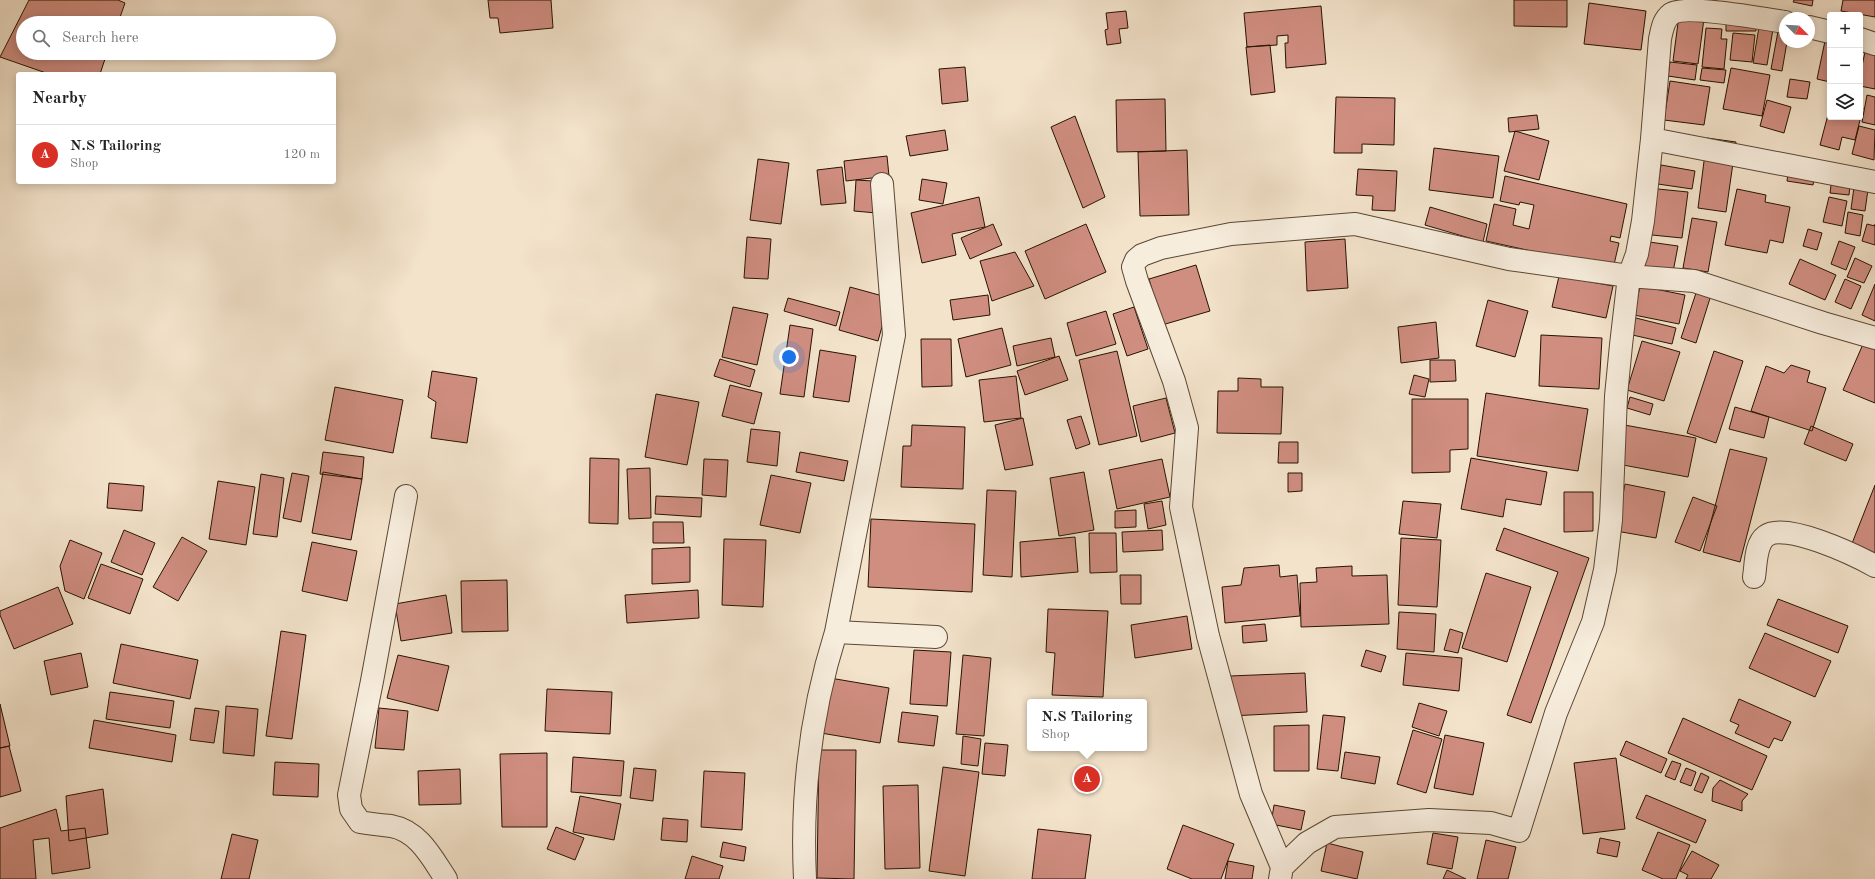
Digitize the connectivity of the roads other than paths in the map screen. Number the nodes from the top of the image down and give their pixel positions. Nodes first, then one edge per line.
1 (1779, 21) edge
2 (1815, 28) edge
3 (1827, 31) edge
4 (1863, 40) edge
5 (1875, 44) edge
6 (1652, 139) junction
7 (1875, 182) edge
8 (882, 184) dead end
9 (1629, 276) junction
10 (1875, 338) edge
11 (406, 496) dead end
12 (1875, 566) edge
13 (1754, 577) dead end
14 (836, 632) junction
15 (936, 637) dead end
16 (1281, 873) edge
17 (446, 879) edge
18 (805, 879) edge

1 - 6 street
2 - 3 street
4 - 5 street
6 - 7 street
6 - 9 street
8 - 14 street
9 - 10 street
9 - 16 street
9 - 16 street
11 - 17 street
12 - 13 street
14 - 15 street
14 - 18 street

